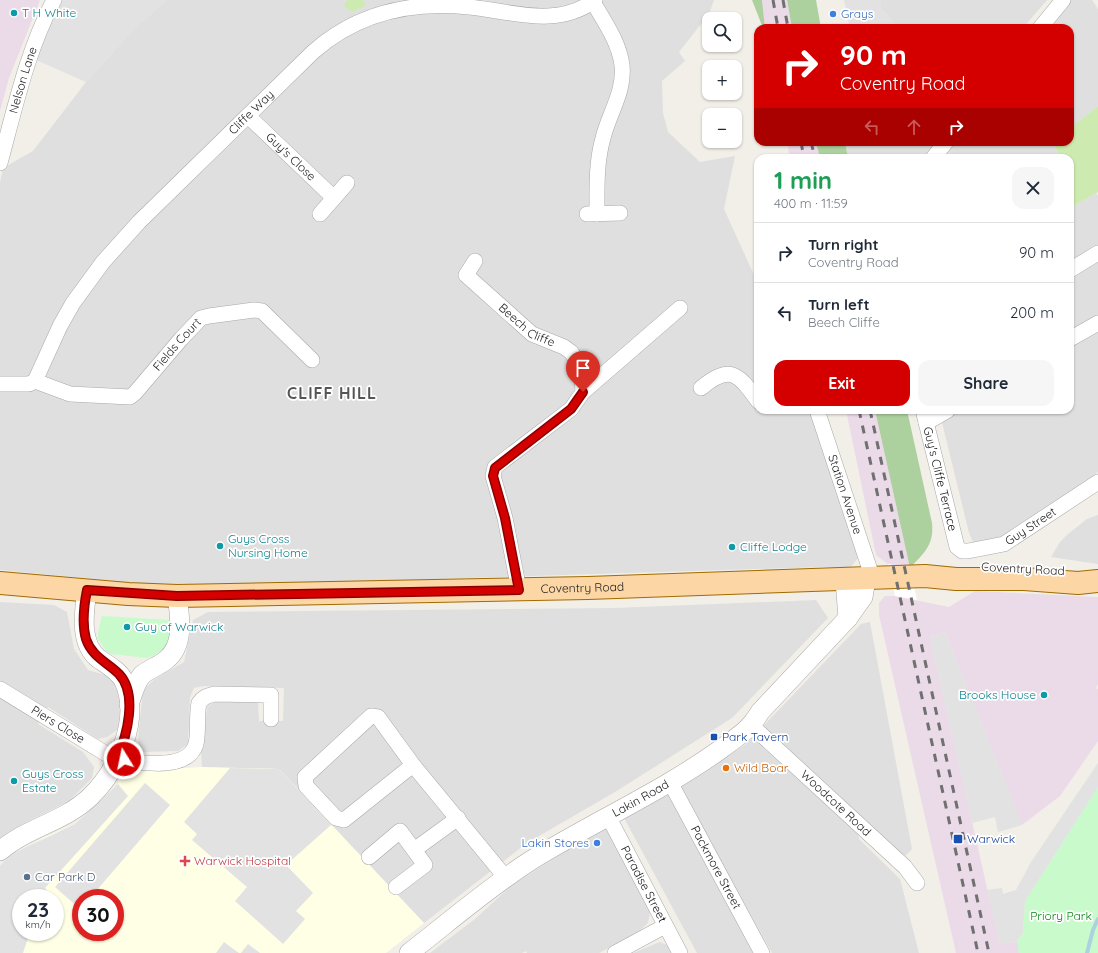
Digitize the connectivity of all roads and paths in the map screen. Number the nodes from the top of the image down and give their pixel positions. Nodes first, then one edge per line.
1 (54, 0) edge
2 (1063, 0) edge
3 (594, 1) edge
4 (1043, 24) edge
5 (248, 116) junction
6 (943, 146) edge
7 (936, 154) edge
8 (0, 163) edge
9 (347, 183) dead end
10 (334, 198) junction
11 (620, 213) dead end
12 (320, 214) dead end
13 (1098, 253) edge
14 (475, 261) dead end
15 (1074, 268) edge
16 (680, 308) dead end
17 (1098, 323) edge
18 (1074, 337) edge
19 (312, 360) dead end
20 (36, 381) junction
21 (0, 384) edge
22 (702, 388) dead end
23 (583, 392) junction
24 (754, 396) edge
25 (818, 414) edge
26 (925, 416) edge
27 (1098, 482) edge
28 (957, 547) joint
29 (870, 579) junction
30 (845, 580) junction
31 (1097, 581) edge
32 (0, 583) edge
33 (87, 590) junction
34 (519, 590) junction
35 (177, 596) junction
36 (848, 618) junction
37 (106, 663) junction
38 (158, 666) junction
39 (0, 689) edge
40 (129, 704) junction
41 (271, 719) dead end
42 (752, 726) junction
43 (117, 758) junction
44 (413, 765) junction
45 (670, 782) junction
46 (608, 816) junction
47 (458, 818) junction
48 (414, 850) junction
49 (0, 852) edge
50 (368, 857) dead end
51 (506, 878) junction
52 (917, 883) dead end
53 (396, 887) dead end
54 (665, 926) junction
55 (409, 953) edge
56 (615, 953) edge
57 (680, 953) edge
58 (762, 953) edge

1 - 8 street, Nelson Lane
2 - 4 street
3 - 5 street, Cliffe Way
3 - 11 street
5 - 10 street, Guy's Close
5 - 20 street, Cliffe Way
6 - 7 street
9 - 10 street
10 - 12 street
13 - 15 street
14 - 23 street, Beech Cliffe
16 - 23 street
17 - 18 street
19 - 20 street, Fields Court
20 - 21 street
22 - 24 street
23 - 34 street
25 - 29 street, Station Avenue
26 - 28 street, Guy's Cliffe Terrace
27 - 28 street, Guy Street
29 - 30 main road, Coventry Road
29 - 31 main road, Coventry Road
29 - 36 street, Lakin Road
30 - 34 main road, Coventry Road
30 - 36 street
32 - 33 main road, Coventry Road
33 - 35 main road, Coventry Road
33 - 37 street
34 - 35 main road, Coventry Road
35 - 38 street
36 - 42 street, Lakin Road
37 - 38 street
37 - 40 street
38 - 40 street
39 - 43 street, Piers Close
40 - 43 street
41 - 43 street, Piers Close
42 - 45 street, Lakin Road
42 - 52 street, Woodcote Road
43 - 49 street
44 - 44 street
44 - 47 street
45 - 46 street, Lakin Road
45 - 58 street, Packmore Street
46 - 51 street, Lakin Road
46 - 54 street, Paradise Street
47 - 48 street
47 - 51 street
48 - 50 street
48 - 53 street
51 - 55 street, Lakin Road
54 - 56 street
54 - 57 street, Paradise Street

